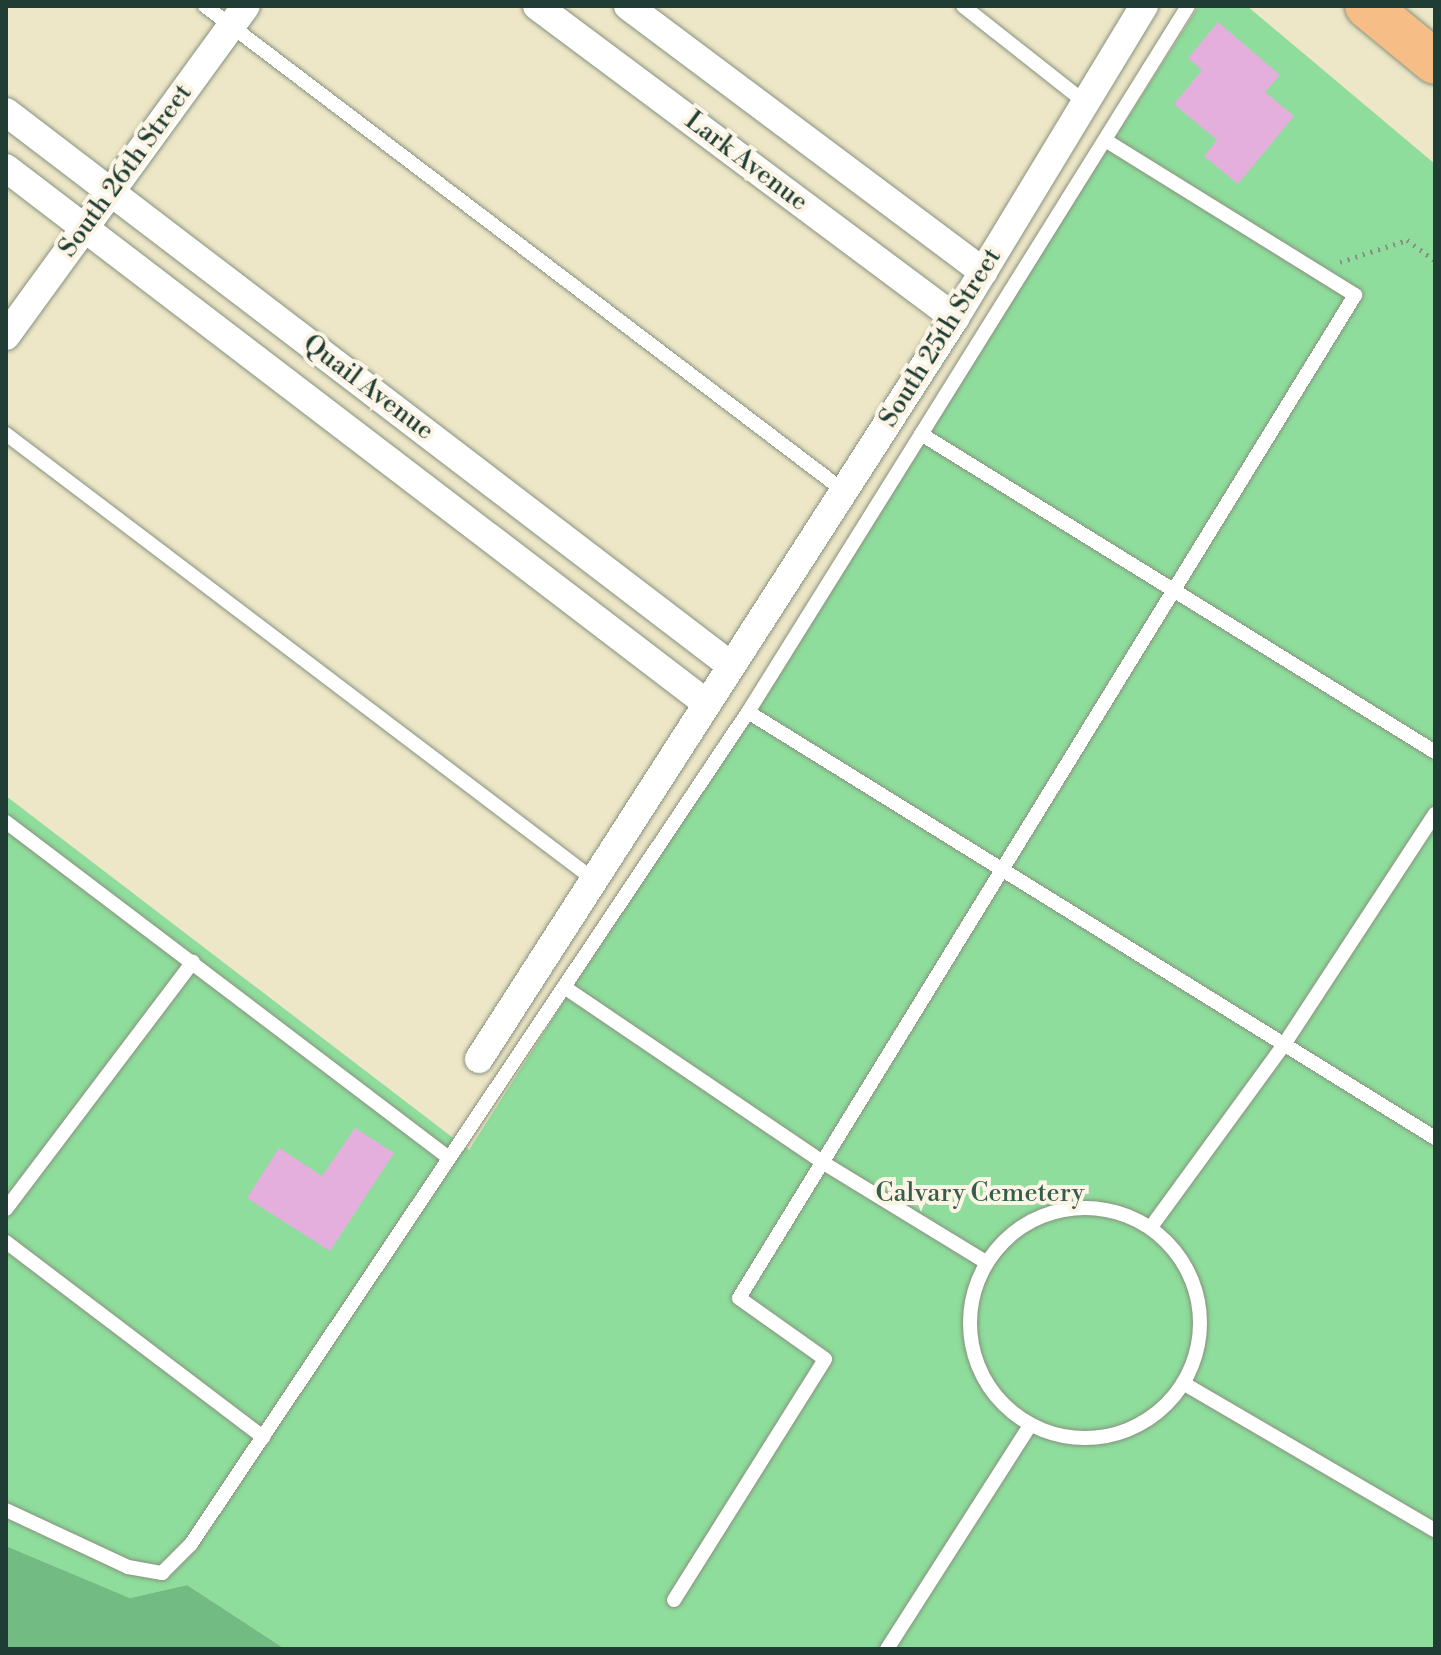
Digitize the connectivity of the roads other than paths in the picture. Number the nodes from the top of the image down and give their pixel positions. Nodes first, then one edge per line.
1 (205, 6) edge
2 (537, 6) edge
3 (628, 6) edge
4 (963, 6) edge
5 (1144, 6) edge
6 (1188, 6) edge
7 (1367, 6) edge
8 (239, 16) edge
9 (1431, 52) edge
10 (1086, 103) junction
11 (6, 112) edge
12 (1105, 140) junction
13 (6, 168) edge
14 (110, 191) junction
15 (84, 228) junction
16 (984, 272) junction
17 (955, 318) junction
18 (6, 336) edge
19 (351, 375) junction
20 (324, 411) junction
21 (6, 434) edge
22 (921, 434) junction
23 (844, 491) junction
24 (597, 563) junction
25 (1172, 589) junction
26 (570, 599) junction
27 (730, 665) junction
28 (706, 703) junction
29 (748, 712) junction
30 (1435, 752) edge
31 (1435, 814) edge
32 (6, 822) edge
33 (1001, 868) junction
34 (593, 879) junction
35 (193, 962) junction
36 (564, 987) junction
37 (1285, 1043) junction
38 (479, 1059) dead end
39 (1435, 1138) edge
40 (449, 1158) junction
41 (822, 1162) junction
42 (6, 1209) edge
43 (1151, 1227) junction
44 (6, 1242) edge
45 (986, 1262) junction
46 (1183, 1383) junction
47 (1030, 1425) junction
48 (263, 1437) junction
49 (6, 1510) edge
50 (1435, 1530) edge
51 (674, 1600) dead end
52 (887, 1649) edge

1 - 8 lane
2 - 17 street, Lark Avenue
3 - 16 street, Lark Avenue
4 - 10 lane
5 - 10 street, South 25th Street
6 - 12 lane
7 - 9 main road
8 - 14 street, South 26th Street
8 - 23 lane
10 - 16 street, South 25th Street
11 - 14 street, Quail Avenue
12 - 22 lane
12 - 25 lane
13 - 15 street, Quail Avenue
14 - 15 street, South 26th Street
14 - 19 street, Quail Avenue
15 - 18 street, South 26th Street
15 - 20 street, Quail Avenue
16 - 17 street, South 25th Street
17 - 23 street, South 25th Street
19 - 20 street
19 - 24 street, Quail Avenue
20 - 26 street, Quail Avenue
21 - 34 lane
22 - 25 lane
22 - 29 lane
23 - 27 street, South 25th Street
24 - 26 street
24 - 27 street, Quail Avenue
25 - 30 lane
25 - 33 lane
26 - 28 street, Quail Avenue
27 - 28 street, South 25th Street
28 - 34 street, South 25th Street
29 - 33 lane
29 - 36 lane
31 - 37 lane
32 - 35 lane
33 - 37 lane
33 - 41 lane
34 - 38 street, South 25th Street
35 - 40 lane
35 - 42 lane
36 - 40 lane
36 - 41 lane
37 - 39 lane
37 - 43 lane
40 - 48 lane
41 - 45 lane
41 - 51 lane
43 - 45 lane
43 - 46 lane
44 - 48 lane
45 - 47 lane
46 - 47 lane
46 - 50 lane
47 - 52 lane
48 - 49 lane

